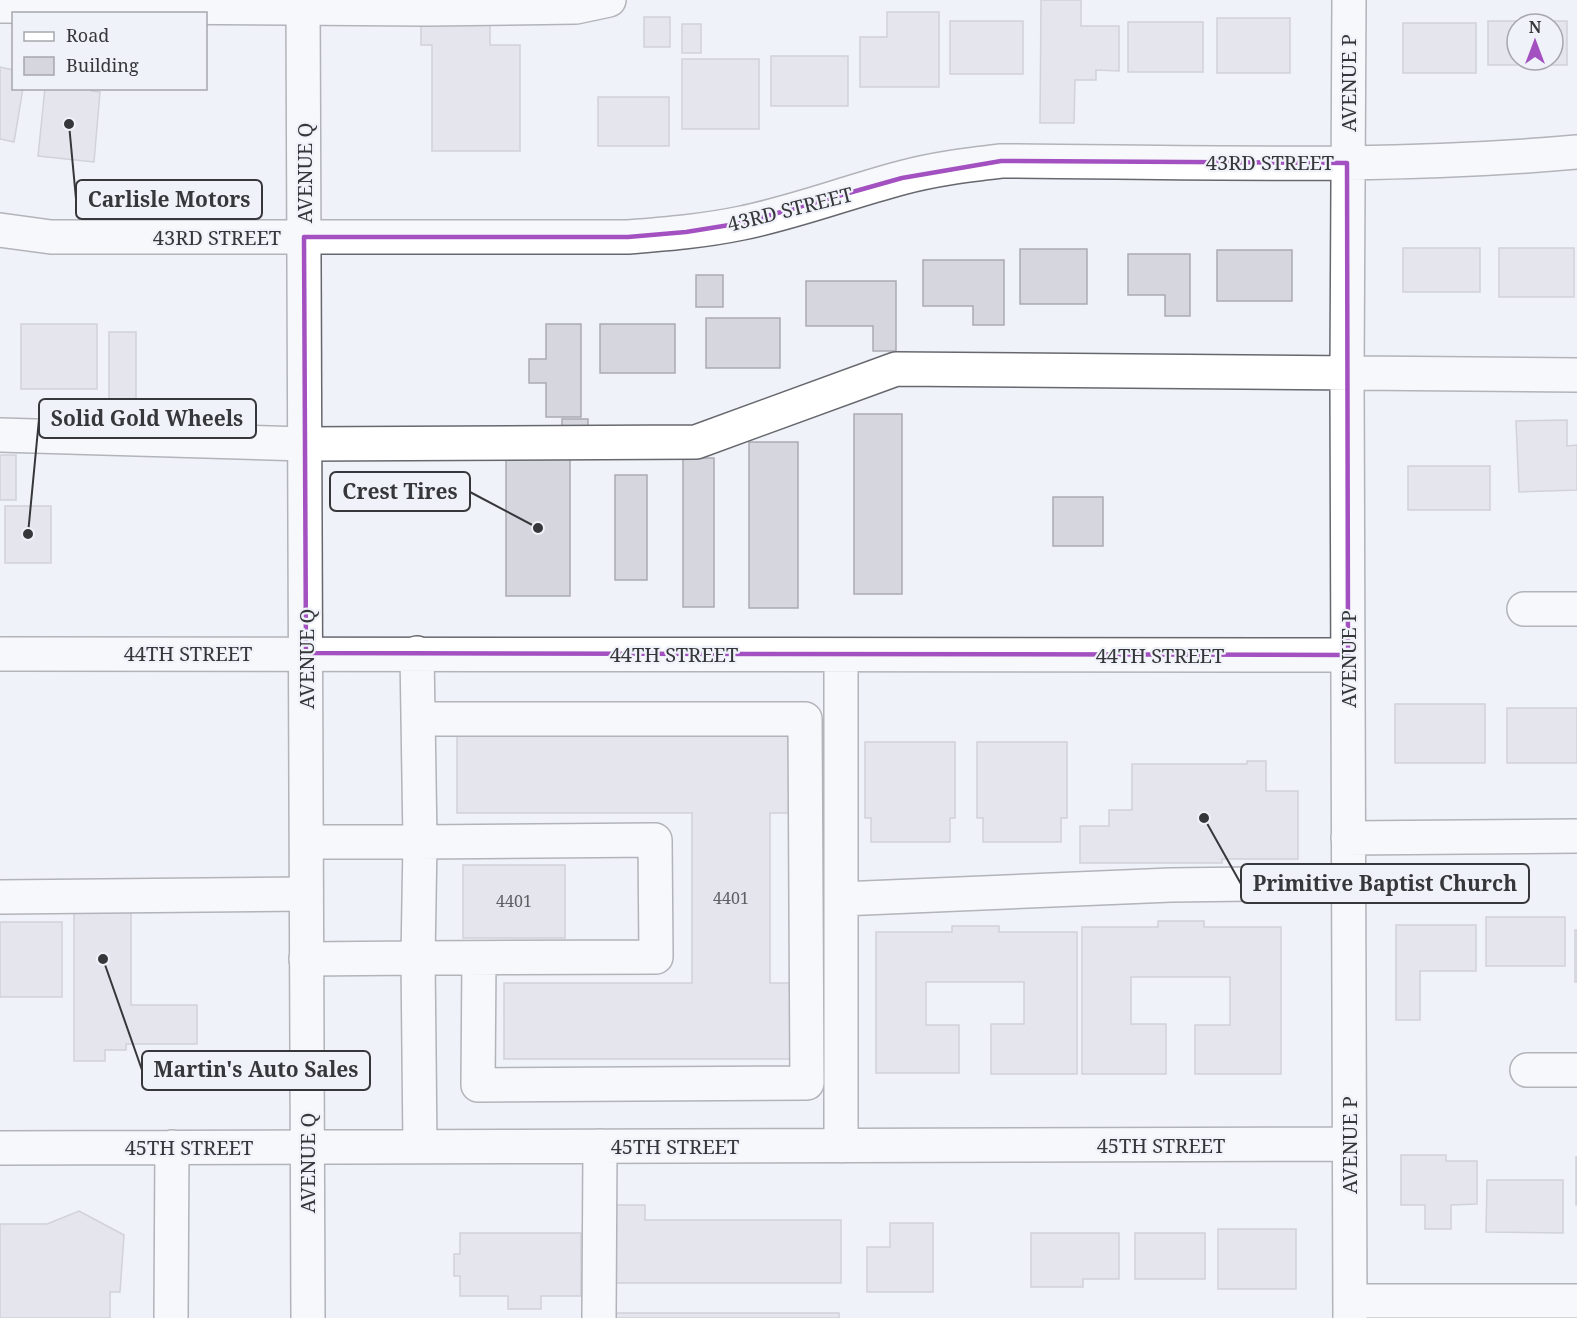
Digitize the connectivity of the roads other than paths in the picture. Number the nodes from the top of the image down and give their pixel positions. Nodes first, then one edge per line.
1 (609, 0) edge
2 (1348, 0) edge
3 (303, 4) edge
4 (0, 6) edge
5 (1577, 152) edge
6 (1347, 163) junction
7 (0, 230) edge
8 (304, 237) junction
9 (1347, 373) junction
10 (1577, 375) edge
11 (0, 435) edge
12 (304, 444) junction
13 (1524, 609) dead end
14 (1577, 609) edge
15 (306, 653) junction
16 (417, 653) junction
17 (0, 654) edge
18 (840, 655) junction
19 (1348, 655) junction
20 (418, 719) junction
21 (1577, 836) edge
22 (1348, 838) junction
23 (307, 842) junction
24 (420, 842) junction
25 (1348, 884) junction
26 (306, 894) junction
27 (0, 897) edge
28 (841, 899) junction
29 (418, 958) junction
30 (479, 958) junction
31 (306, 959) junction
32 (1527, 1070) dead end
33 (1577, 1070) edge
34 (1349, 1144) junction
35 (600, 1146) junction
36 (841, 1146) junction
37 (172, 1147) junction
38 (307, 1147) junction
39 (420, 1147) junction
40 (0, 1148) edge
41 (1577, 1301) edge
42 (1350, 1310) edge
43 (171, 1318) edge
44 (308, 1318) edge
45 (598, 1318) edge

1 - 3 main road
2 - 6 main road, AVENUE P
3 - 4 main road
3 - 8 main road, AVENUE Q
5 - 6 main road, 43RD STREET
6 - 8 main road, 43RD STREET
6 - 9 main road, AVENUE P
7 - 8 main road, 43RD STREET
8 - 12 main road, AVENUE Q
9 - 10 main road
9 - 12 main road
9 - 19 main road, AVENUE P
11 - 12 main road
12 - 15 main road, AVENUE Q
13 - 14 main road
15 - 16 main road, 44TH STREET
15 - 17 main road, 44TH STREET
15 - 23 main road, AVENUE Q
16 - 18 main road, 44TH STREET
16 - 20 main road
18 - 19 main road, 44TH STREET
18 - 28 main road
19 - 22 main road, AVENUE P
20 - 24 main road
20 - 30 main road
21 - 22 main road
22 - 25 main road, AVENUE P
23 - 24 main road
23 - 26 main road, AVENUE Q
24 - 29 main road
24 - 30 main road
25 - 28 main road
25 - 34 main road, AVENUE P
26 - 27 main road
26 - 31 main road, AVENUE Q
28 - 36 main road
29 - 30 main road
29 - 31 main road
29 - 39 main road
31 - 38 main road, AVENUE Q
32 - 33 main road
34 - 36 main road, 45TH STREET
34 - 42 main road, AVENUE P
35 - 36 main road, 45TH STREET
35 - 39 main road, 45TH STREET
35 - 45 main road
37 - 38 main road, 45TH STREET
37 - 40 main road, 45TH STREET
37 - 43 main road
38 - 39 main road, 45TH STREET
38 - 44 main road, AVENUE Q
41 - 42 main road

